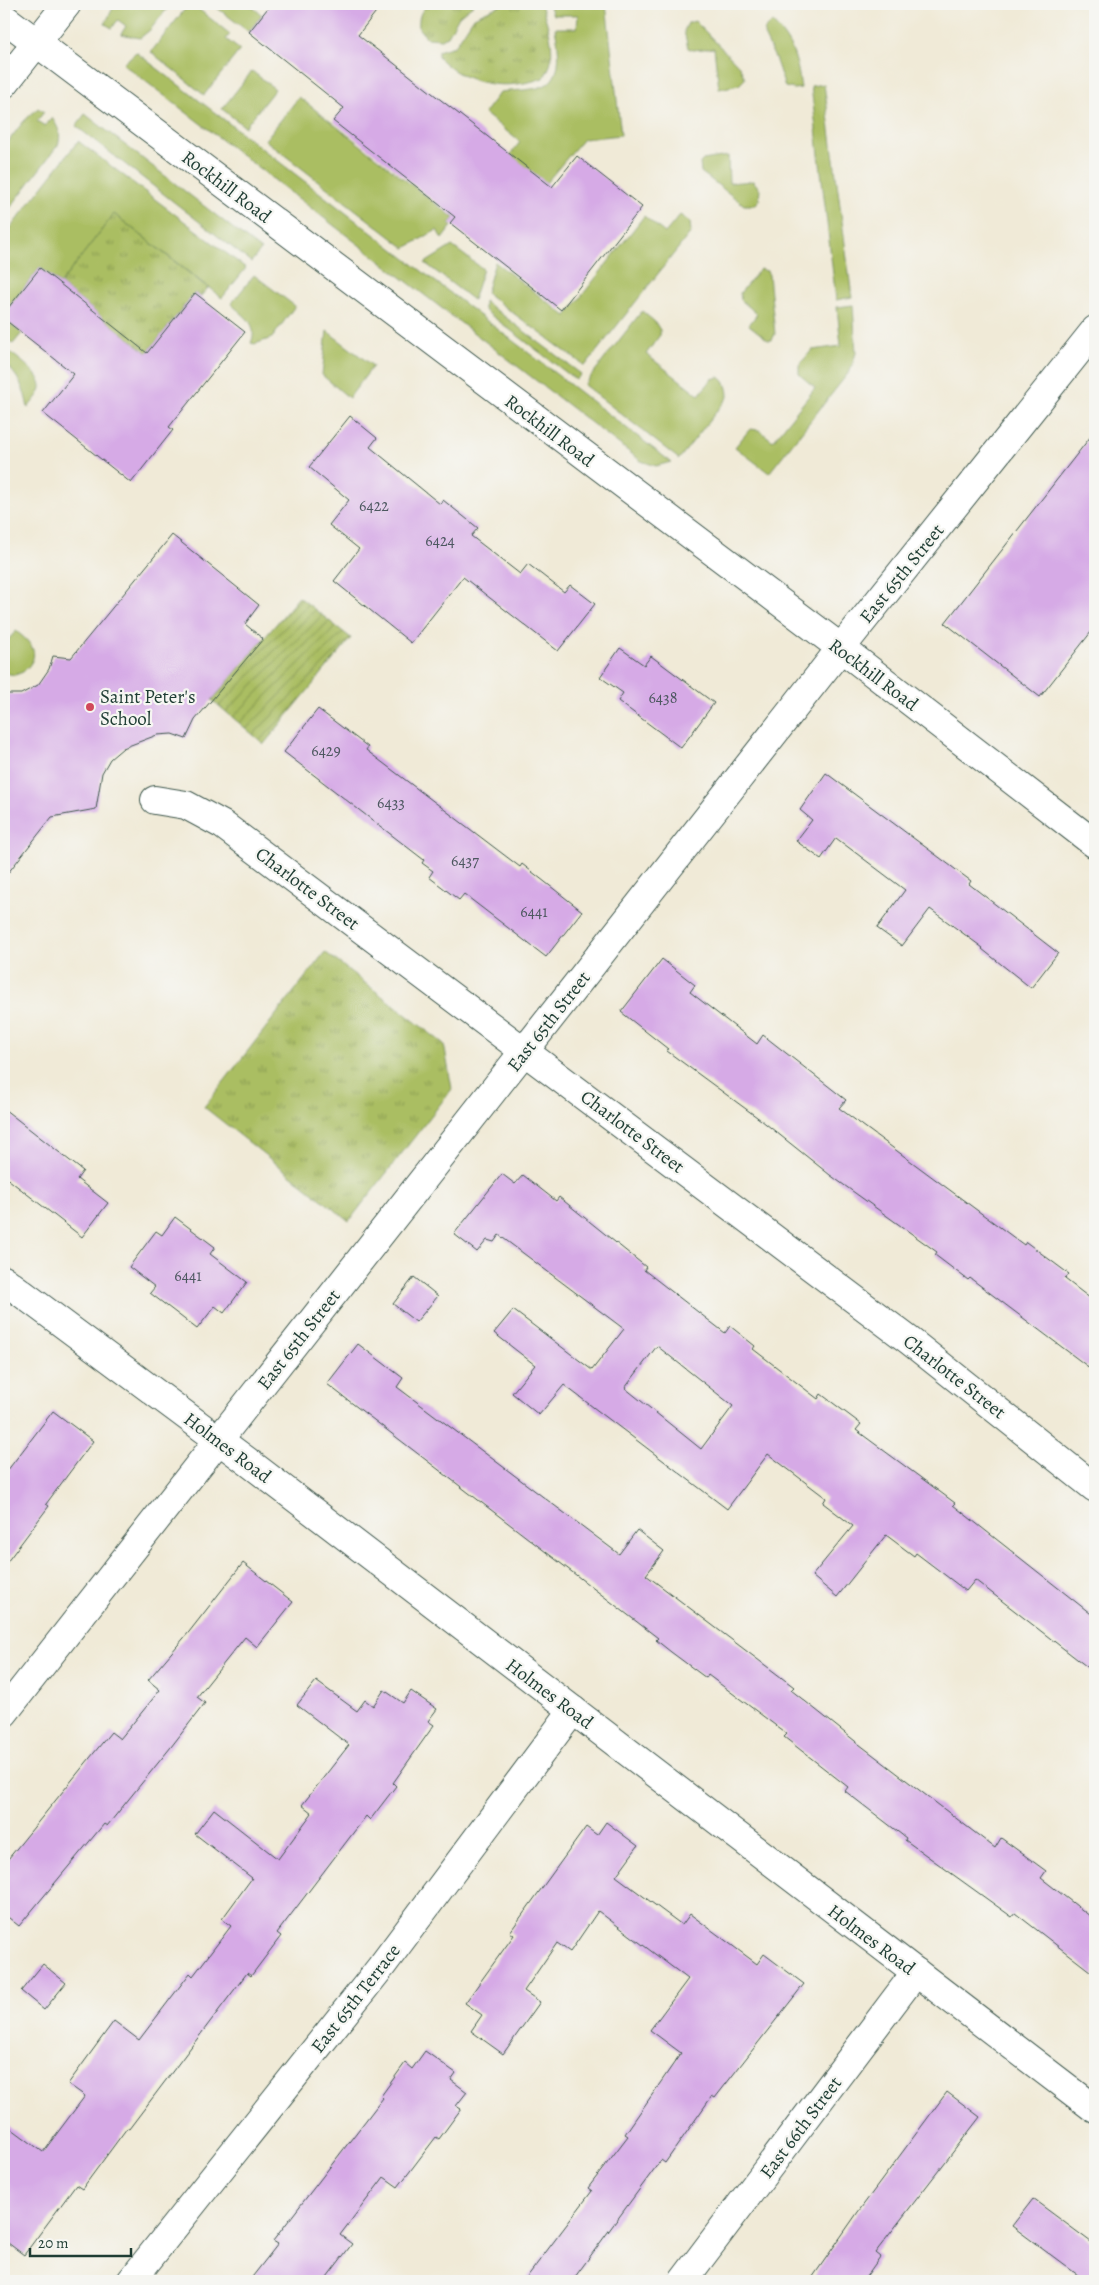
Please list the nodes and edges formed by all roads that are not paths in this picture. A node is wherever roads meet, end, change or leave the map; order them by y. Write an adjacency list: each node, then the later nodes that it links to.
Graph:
1 (67, 4): 3 (street)
2 (4, 18): 3 (street, Rockhill Road)
3 (36, 43): 4 (street); 6 (street, Rockhill Road)
4 (4, 84)
5 (1095, 330): 6 (street, East 65th Street)
6 (841, 648): 8 (street, Rockhill Road); 9 (street, East 65th Street)
7 (156, 800): 9 (street, Charlotte Street)
8 (1095, 844)
9 (525, 1050): 11 (street, East 65th Street); 12 (street, Charlotte Street)
10 (4, 1280): 11 (street, Holmes Road)
11 (219, 1440): 13 (street, Holmes Road); 14 (street, East 65th Street)
12 (1095, 1488)
13 (573, 1710): 15 (street, Holmes Road); 17 (street, East 65th Terrace)
14 (4, 1713)
15 (916, 1972): 16 (street, Holmes Road); 18 (street, East 66th Street)
16 (1095, 2109)
17 (131, 2281)
18 (683, 2281)

